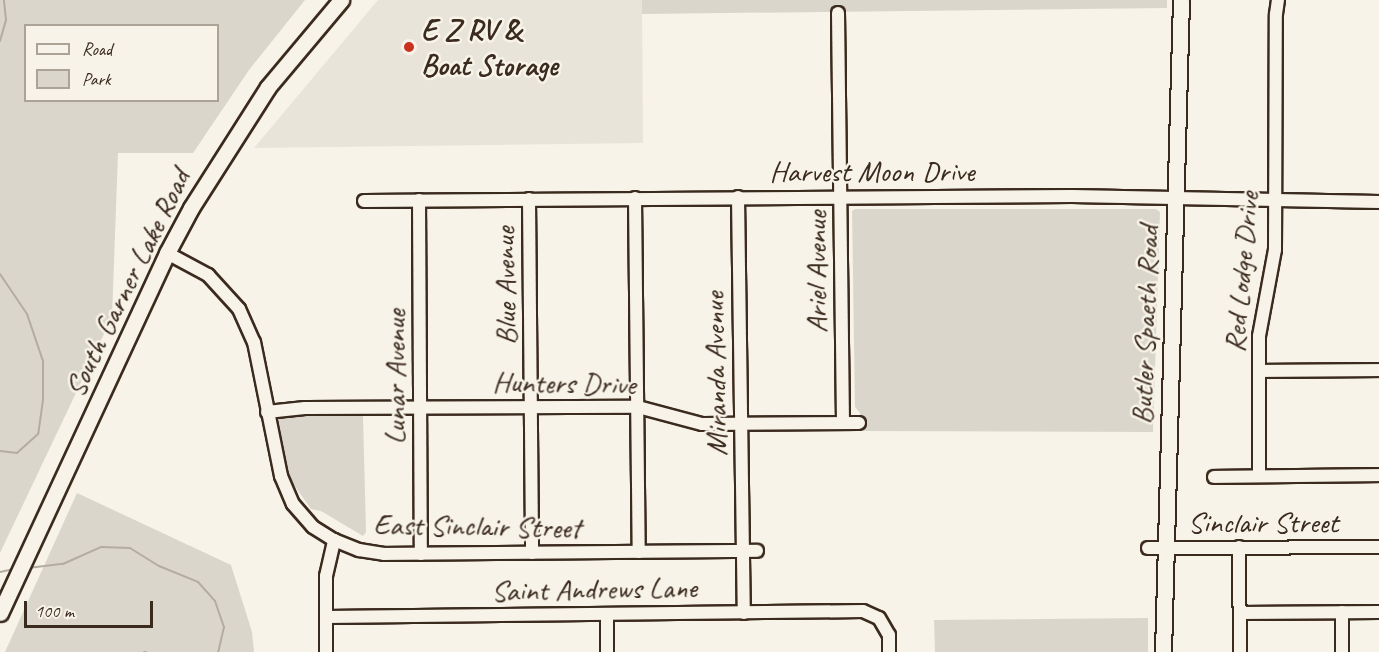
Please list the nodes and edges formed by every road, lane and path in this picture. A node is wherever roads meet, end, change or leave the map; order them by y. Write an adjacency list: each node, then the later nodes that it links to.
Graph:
1 (341, 0): 14 (main road, South Garner Lake Road)
2 (1181, 0): 8 (main road, Butler Spaeth Road)
3 (1278, 0): 12 (street, Red Lodge Drive)
4 (838, 13): 6 (street, Ariel Avenue)
5 (738, 197): 6 (street, Harvest Moon Drive); 7 (street, Harvest Moon Drive); 21 (street, Miranda Avenue)
6 (841, 197): 8 (street, Harvest Moon Drive); 22 (street, Ariel Avenue)
7 (635, 198): 9 (street, Harvest Moon Drive); 18 (street)
8 (1176, 198): 12 (street, Harvest Moon Drive); 31 (main road, Butler Spaeth Road)
9 (529, 199): 10 (street, Harvest Moon Drive); 17 (street, Blue Avenue)
10 (419, 200): 11 (street, Harvest Moon Drive); 19 (street, Lunar Avenue)
11 (364, 201)
12 (1275, 201): 13 (street, Harvest Moon Drive); 16 (street, Red Lodge Drive)
13 (1379, 202)
14 (167, 253): 20 (street, East Sinclair Street); 37 (main road, South Garner Lake Road)
15 (1379, 370): 16 (street)
16 (1258, 371): 25 (street, Red Lodge Drive)
17 (532, 407): 18 (street, Hunters Drive); 19 (street, Hunters Drive); 35 (street, Blue Avenue)
18 (638, 407): 21 (street, Hunters Drive); 34 (street)
19 (422, 408): 20 (street, Hunters Drive); 36 (street, Lunar Avenue)
20 (267, 412): 27 (street, East Sinclair Street)
21 (742, 423): 22 (street, Hunters Drive); 32 (street, Miranda Avenue)
22 (843, 423): 23 (street, Hunters Drive)
23 (859, 423)
24 (1379, 475): 25 (street)
25 (1259, 476): 26 (street)
26 (1214, 477)
27 (334, 540): 36 (street, East Sinclair Street); 43 (street)
28 (1239, 547): 29 (street, Sinclair Street); 31 (street, Sinclair Street); 41 (street)
29 (1379, 547)
30 (1148, 548): 31 (street, Sinclair Street)
31 (1166, 548): 47 (main road, Butler Spaeth Road)
32 (741, 551): 33 (street, East Sinclair Street); 34 (street, East Sinclair Street); 40 (street, Miranda Avenue)
33 (757, 551)
34 (639, 552): 35 (street, East Sinclair Street)
35 (532, 553): 36 (street, East Sinclair Street)
36 (421, 554)
37 (3, 607)
38 (1342, 612): 39 (street); 41 (street); 49 (street)
39 (1379, 612)
40 (744, 613): 42 (street, Saint Andrews Lane); 46 (street, Saint Andrews Lane)
41 (1240, 613): 48 (street)
42 (607, 614): 43 (street, Saint Andrews Lane); 45 (street)
43 (326, 617): 44 (street)
44 (326, 652)
45 (607, 652)
46 (889, 652)
47 (1163, 652)
48 (1240, 652)
49 (1342, 652)

